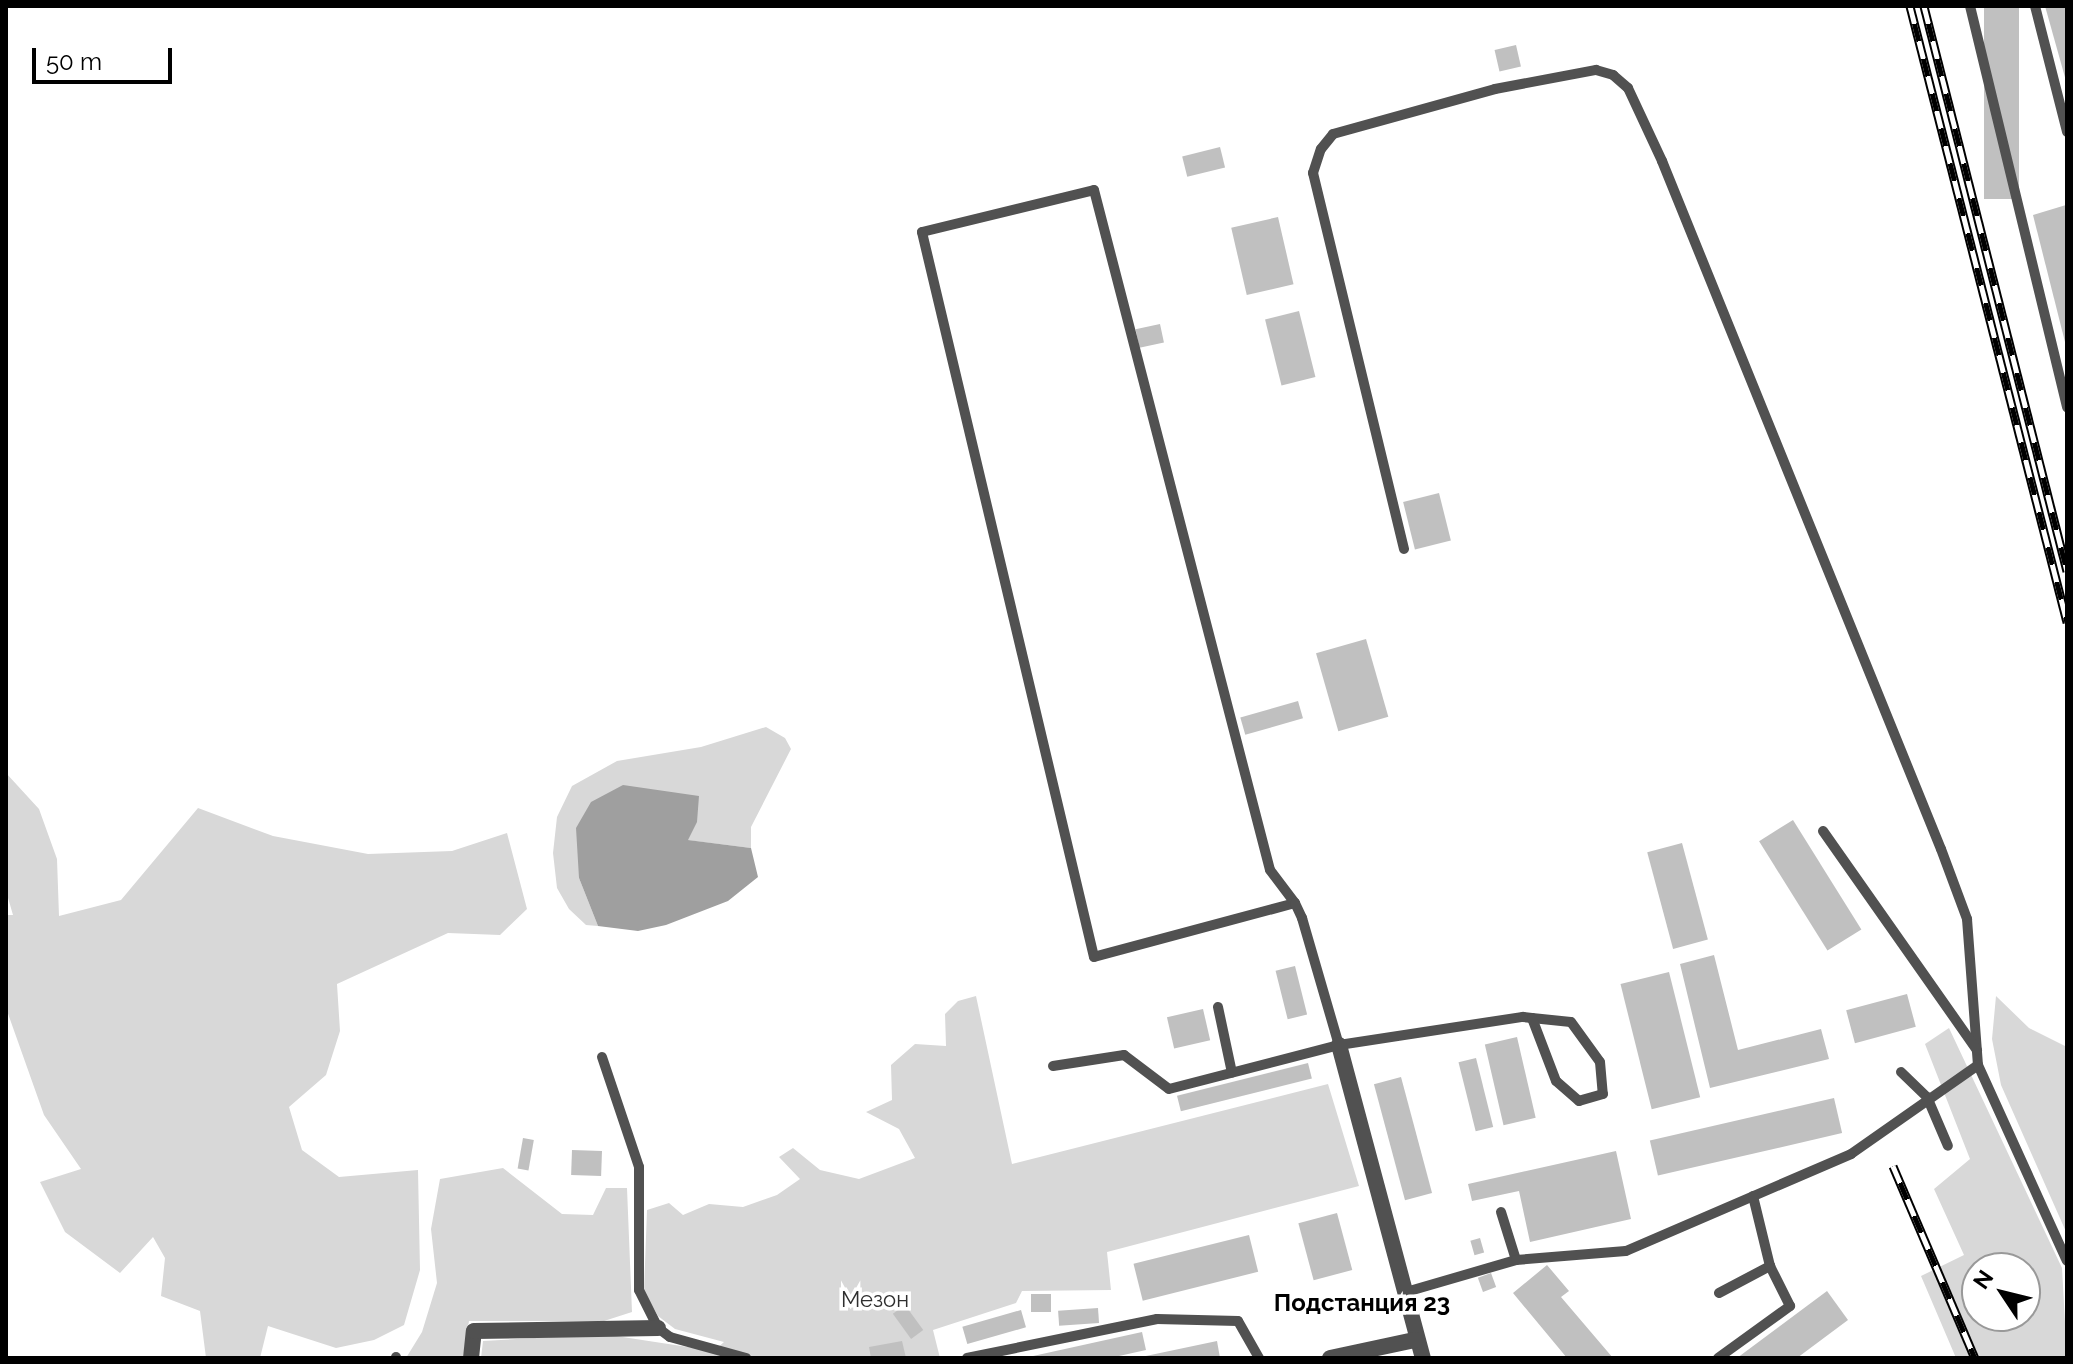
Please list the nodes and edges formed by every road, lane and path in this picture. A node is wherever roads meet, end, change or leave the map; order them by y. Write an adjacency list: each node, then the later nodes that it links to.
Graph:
1 (1970, 6): 4 (lane)
2 (2035, 6): 3 (lane)
3 (2067, 132)
4 (2067, 407)
5 (1404, 549): 11 (lane)
6 (1823, 831): 11 (lane)
7 (1295, 903): 7 (lane); 10 (lane)
8 (1218, 1007): 16 (lane)
9 (1532, 1018): 9 (lane); 10 (lane)
10 (1339, 1045): 16 (lane); 24 (street)
11 (1977, 1050): 13 (lane)
12 (602, 1057): 26 (lane)
13 (1978, 1065): 17 (lane); 22 (lane)
14 (1053, 1066): 16 (lane)
15 (1901, 1072): 17 (lane)
16 (1232, 1073)
17 (1927, 1097): 18 (lane); 19 (lane)
18 (1948, 1146)
19 (1753, 1196): 21 (lane); 23 (lane)
20 (1501, 1212): 21 (lane)
21 (1516, 1260): 24 (lane)
22 (2067, 1261)
23 (1770, 1266): 25 (lane); 35 (lane)
24 (1406, 1292): 27 (street)
25 (1719, 1293)
26 (658, 1328): 28 (lane); 29 (street)
27 (1415, 1340): 33 (street); 34 (street)
28 (725, 1355): 30 (lane)
29 (471, 1358)
30 (746, 1358)
31 (967, 1358): 32 (lane)
32 (1259, 1358)
33 (1330, 1358)
34 (1423, 1358)
35 (1718, 1358)

